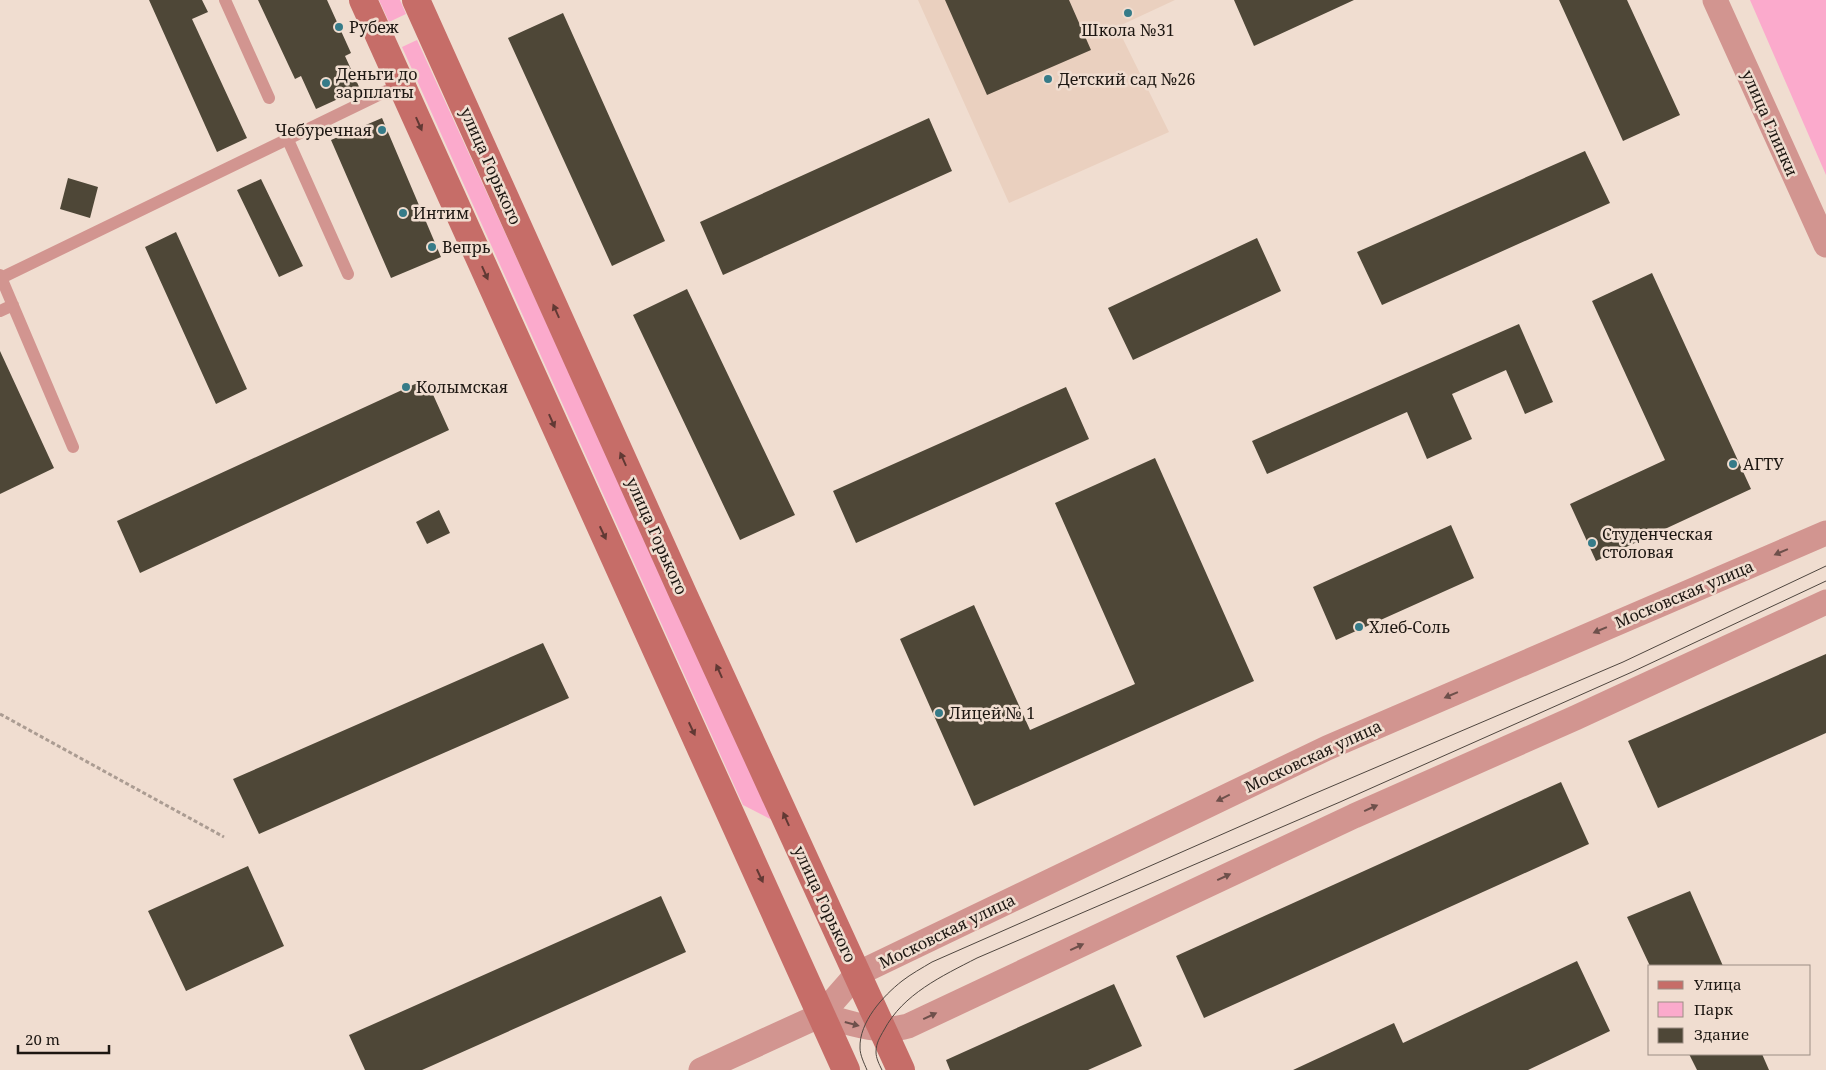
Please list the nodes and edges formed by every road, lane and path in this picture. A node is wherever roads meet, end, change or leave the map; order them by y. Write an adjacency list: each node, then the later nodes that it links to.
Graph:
1 (225, 0): 6 (lane)
2 (363, 0): 5 (main road)
3 (416, 0): 18 (main road, улица Горького, one-way to 3)
4 (1715, 0): 8 (street, улица Глинки)
5 (401, 84): 7 (lane); 19 (main road, one-way to 19)
6 (269, 98)
7 (288, 140): 9 (lane); 10 (lane)
8 (1826, 245)
9 (348, 274)
10 (1, 277): 11 (lane)
11 (13, 306): 12 (lane); 13 (lane)
12 (0, 311)
13 (73, 447)
14 (1826, 533): 18 (street, Московская улица, one-way to 18)
15 (1826, 602): 20 (street, one-way to 15)
16 (0, 714): 17 (path)
17 (224, 836)
18 (857, 974): 19 (street, Московская улица); 20 (main road, улица Горького)
19 (822, 1015): 20 (street, one-way to 20); 21 (street, Московская улица); 22 (main road)
20 (884, 1030): 23 (main road, улица Горького)
21 (701, 1070)
22 (846, 1070)
23 (901, 1070)

